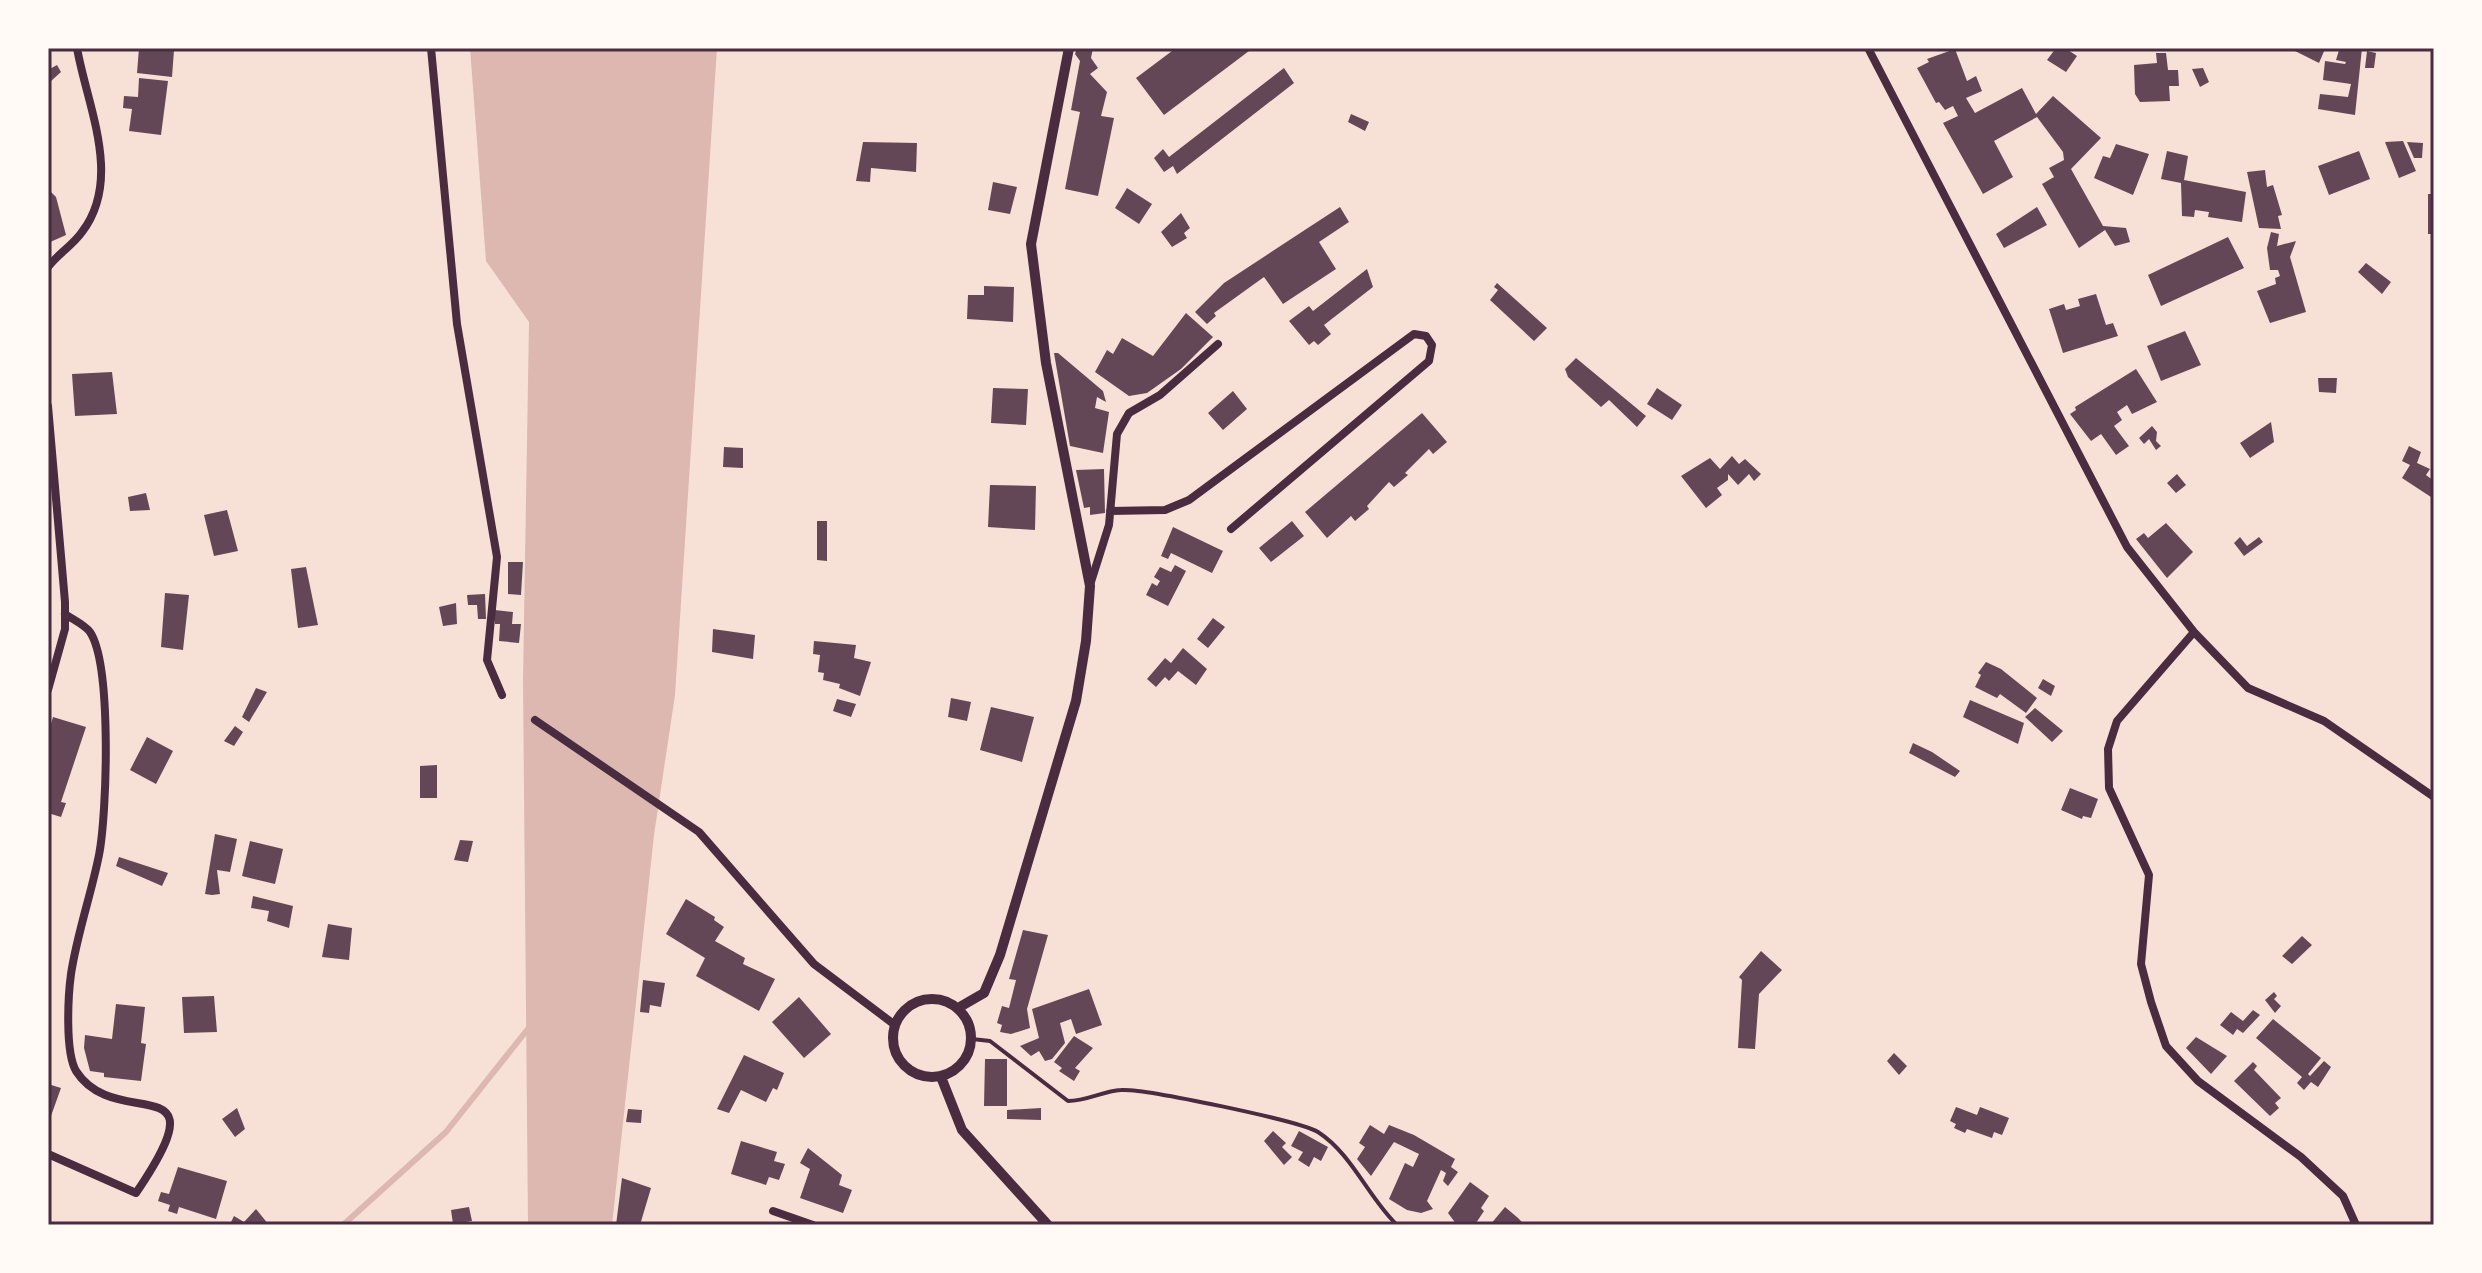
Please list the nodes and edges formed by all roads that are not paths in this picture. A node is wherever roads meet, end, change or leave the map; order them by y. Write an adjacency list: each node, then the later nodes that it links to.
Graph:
1 (77, 48): 5 (street)
2 (431, 48): 14 (street)
3 (1069, 48): 10 (street)
4 (1868, 48): 12 (street)
5 (48, 267)
6 (1218, 344): 8 (street)
7 (48, 406): 11 (street)
8 (1110, 511): 9 (street); 10 (street)
9 (1231, 529)
10 (1090, 586): 17 (street)
11 (65, 614): 13 (street); 21 (street)
12 (2194, 632): 16 (street); 26 (street)
13 (48, 690)
14 (502, 695)
15 (535, 720): 18 (street)
16 (2434, 797)
17 (958, 1008): 18 (street); 19 (street)
18 (895, 1025): 20 (street)
19 (972, 1039): 20 (street); 25 (lane)
20 (941, 1077): 24 (street)
21 (48, 1154)
22 (773, 1211): 23 (street)
23 (813, 1225)
24 (1048, 1225)
25 (1397, 1225)
26 (2356, 1225)

